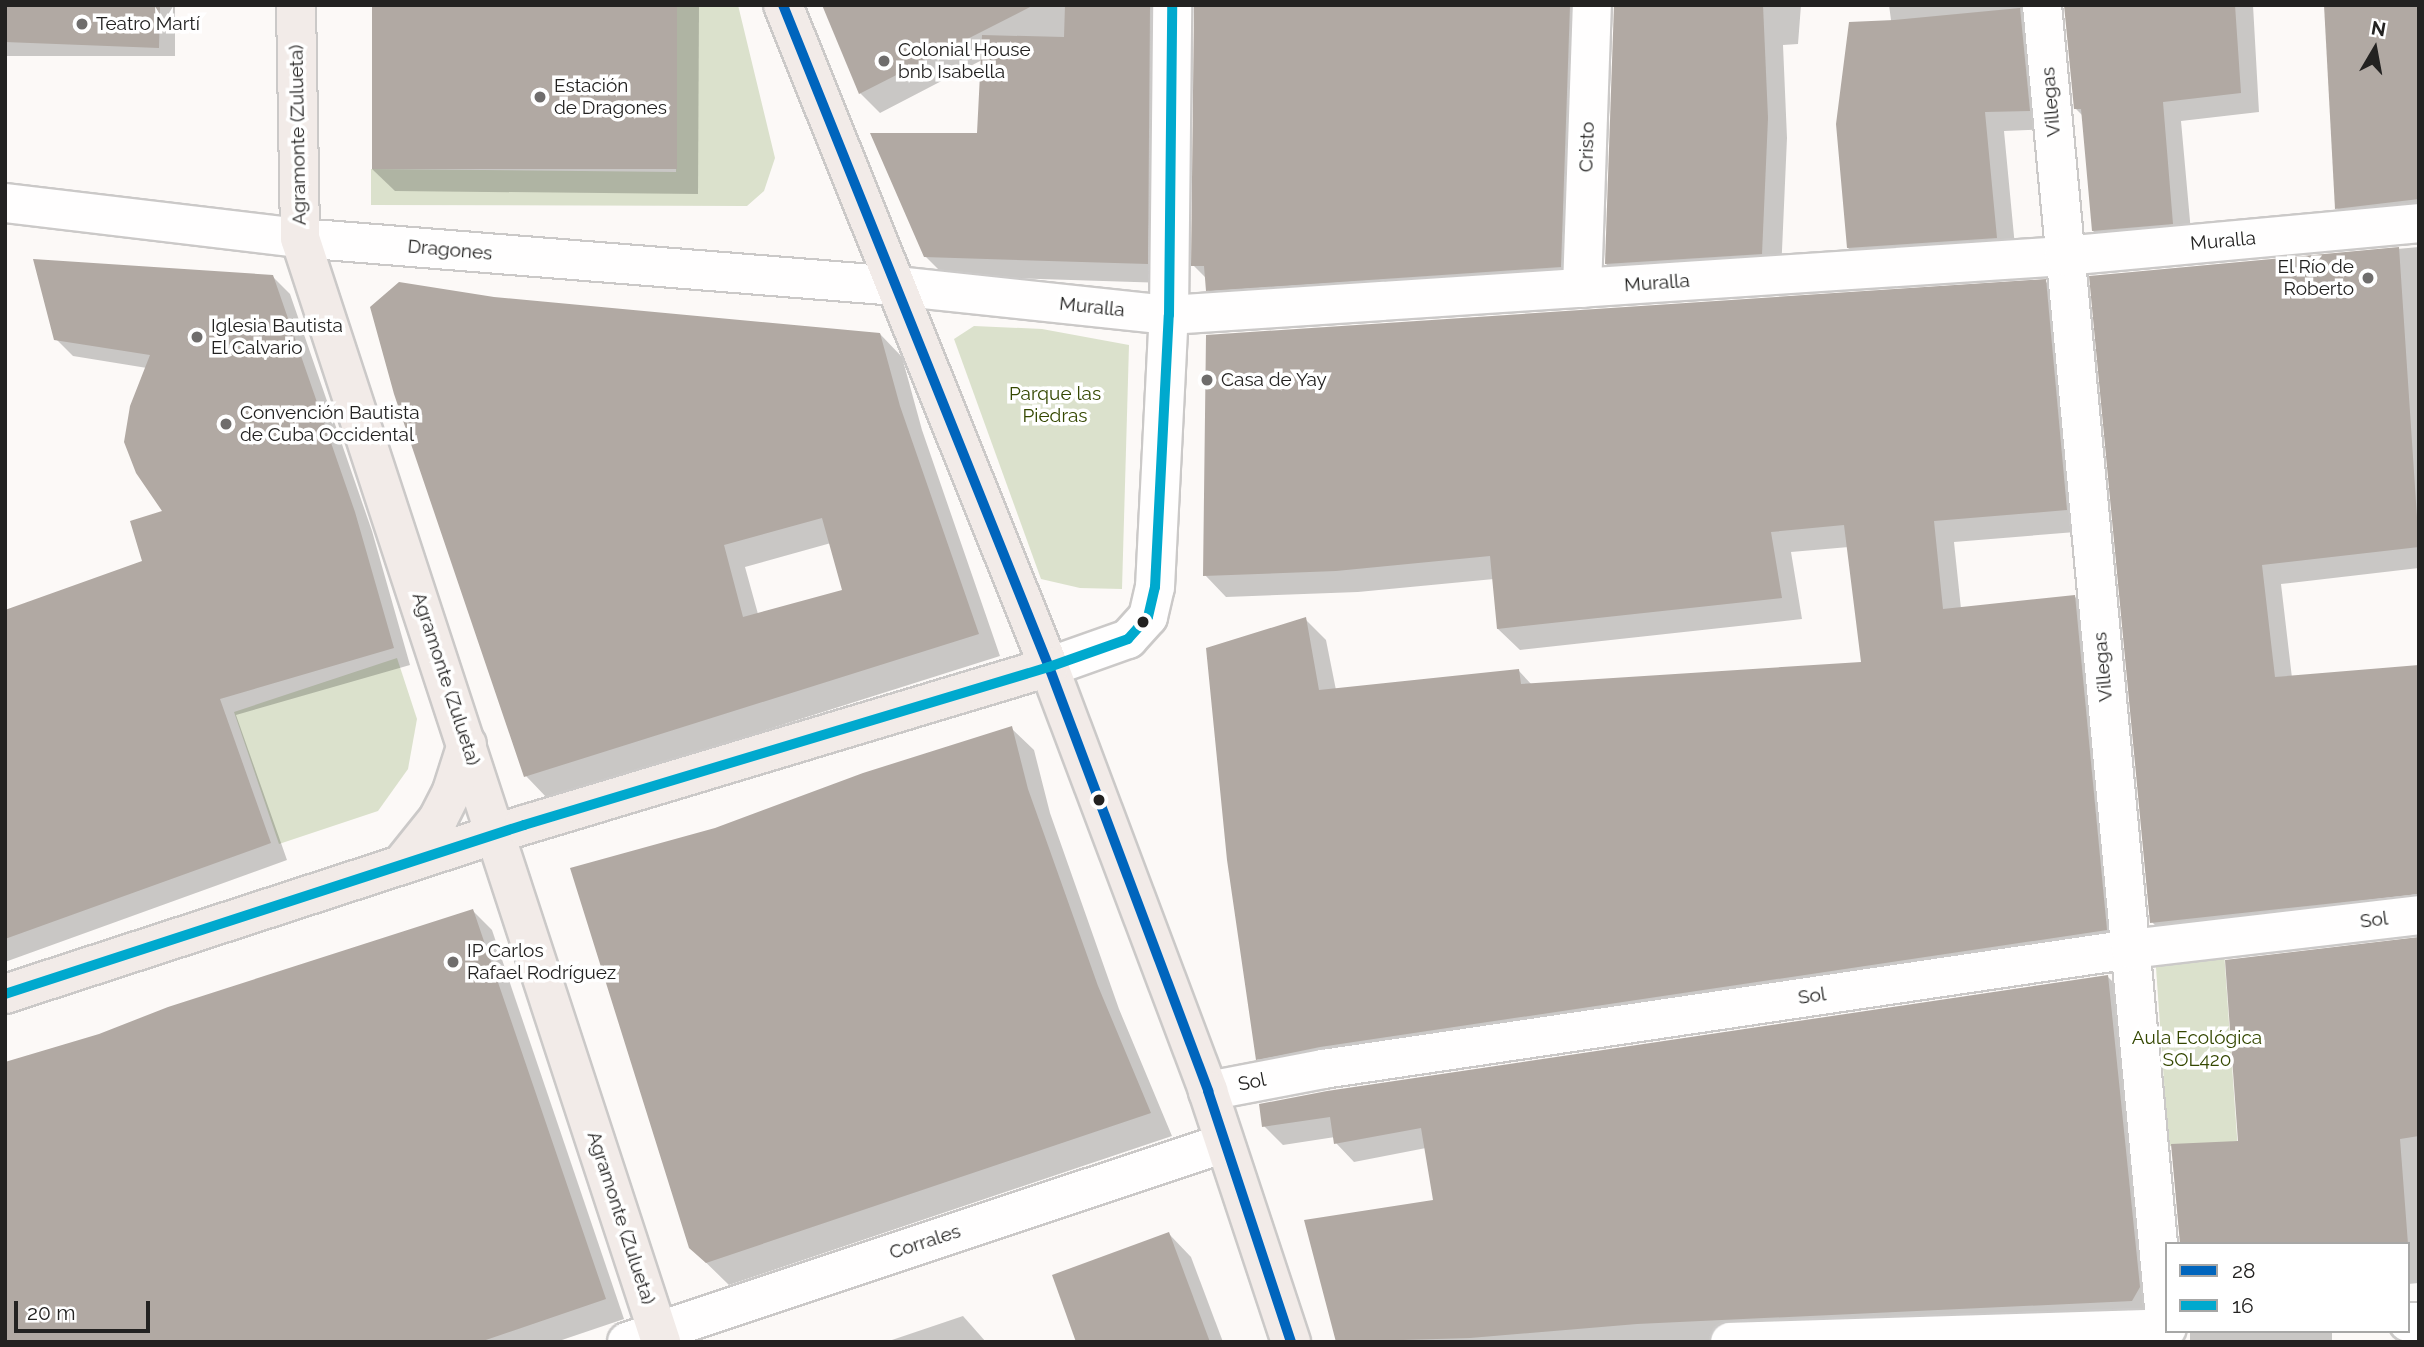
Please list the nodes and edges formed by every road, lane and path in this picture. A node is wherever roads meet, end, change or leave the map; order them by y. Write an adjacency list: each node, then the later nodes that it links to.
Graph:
1 (296, 5): 8 (main road, Agramonte (Zulueta))
2 (783, 5): 10 (main road)
3 (1172, 5): 12 (street)
4 (1592, 5): 11 (street, Cristo)
5 (2042, 5): 9 (street, Villegas)
6 (5, 203): 8 (street, Dragones)
7 (2419, 223): 9 (street, Muralla)
8 (300, 238): 10 (street, Dragones); 14 (main road, Agramonte (Zulueta))
9 (2064, 256): 11 (street, Muralla); 18 (street, Villegas)
10 (896, 286): 12 (street, Muralla); 13 (main road)
11 (1582, 288): 12 (street, Muralla)
12 (1169, 315): 13 (street)
13 (1049, 667): 15 (main road); 20 (main road)
14 (467, 744): 15 (main road, Agramonte (Zulueta)); 16 (main road)
15 (497, 834): 16 (main road); 24 (main road, Agramonte (Zulueta))
16 (402, 864): 19 (main road)
17 (2419, 915): 18 (street, Sol)
18 (2131, 949): 20 (street, Sol); 22 (street, Villegas)
19 (5, 993)
20 (1208, 1091): 21 (main road)
21 (1224, 1143): 24 (street, Corrales); 26 (main road)
22 (2165, 1317)
23 (2165, 1328): 25 (street)
24 (649, 1338)
25 (1935, 1338): 27 (street)
26 (1290, 1342)
27 (1730, 1342)

